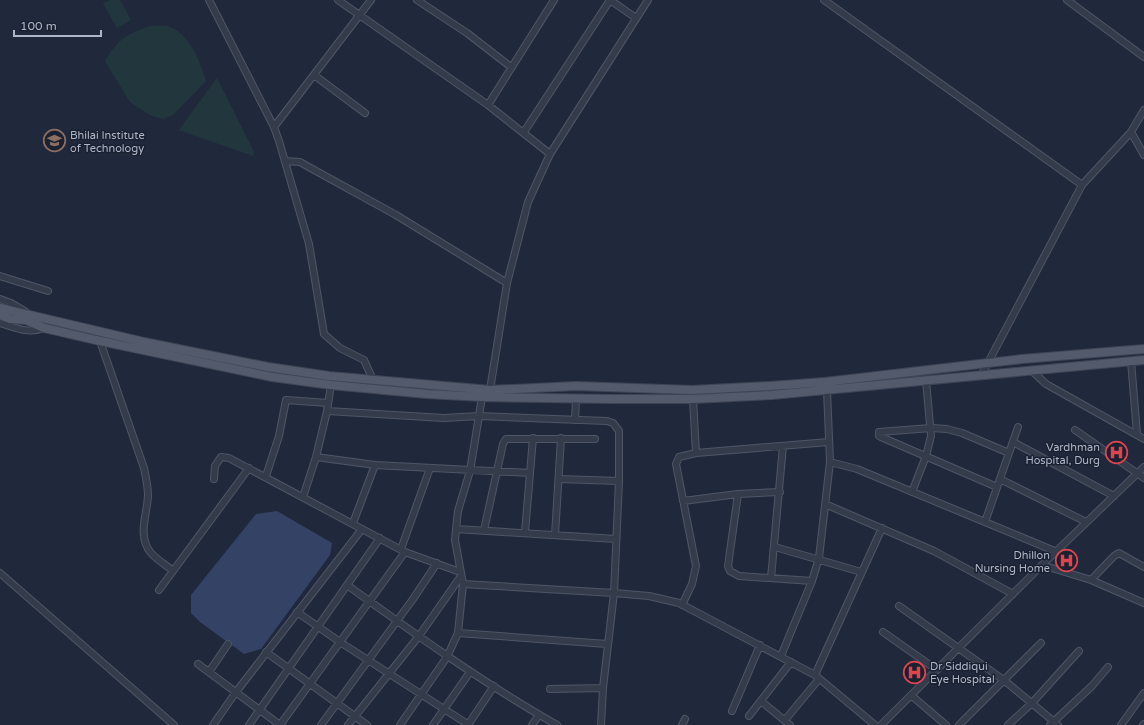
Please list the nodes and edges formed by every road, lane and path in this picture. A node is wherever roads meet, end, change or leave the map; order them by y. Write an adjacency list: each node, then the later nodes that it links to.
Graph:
1 (209, 0): 19 (street)
2 (338, 0): 11 (street)
3 (371, 0): 11 (street)
4 (416, 0): 10 (street)
5 (554, 0): 14 (street)
6 (610, 0): 12 (street); 20 (street)
7 (648, 0): 12 (street)
8 (824, 0): 25 (street)
9 (1067, 0): 13 (street)
10 (425, 2): 14 (street)
11 (361, 14): 15 (street); 16 (street)
12 (636, 18): 22 (street)
13 (1144, 57)
14 (511, 67): 16 (street)
15 (314, 75): 18 (street); 19 (street)
16 (488, 105): 20 (street)
17 (1144, 110): 21 (street)
18 (365, 113)
19 (274, 127): 24 (street)
20 (524, 132): 22 (street)
21 (1131, 132): 23 (street); 25 (street)
22 (550, 154): 27 (street)
23 (1144, 155)
24 (285, 161): 27 (street); 43 (street)
25 (1082, 185): 40 (street)
26 (0, 276): 28 (street)
27 (507, 283): 46 (street)
28 (48, 291)
29 (0, 299): 31 (street)
30 (0, 308): 33 (main road)
31 (27, 313): 33 (main road); 43 (main road)
32 (0, 315): 33 (main road)
33 (12, 315): 35 (main road)
34 (0, 323): 35 (street)
35 (44, 328): 36 (main road)
36 (100, 341): 45 (main road); 111 (street)
37 (1144, 349): 40 (main road)
38 (1144, 360): 39 (main road)
39 (1131, 361): 41 (main road); 58 (street)
40 (987, 363): 42 (street); 46 (main road)
41 (1031, 370): 42 (main road); 58 (street)
42 (981, 376): 44 (main road)
43 (373, 380): 46 (main road)
44 (926, 380): 47 (main road); 56 (street)
45 (332, 385): 48 (main road); 51 (street)
46 (490, 390): 48 (street)
47 (827, 390): 50 (main road); 63 (street)
48 (482, 397): 49 (main road); 53 (street)
49 (576, 399): 50 (main road); 54 (street)
50 (693, 399): 66 (street)
51 (328, 403): 52 (street); 79 (street)
52 (327, 411): 53 (street); 69 (street)
53 (479, 416): 54 (street); 75 (street)
54 (575, 418): 84 (street)
55 (1018, 427): 64 (street)
56 (931, 428): 67 (street); 68 (street); 68 (street)
57 (1075, 430): 78 (street)
58 (1137, 434): 62 (street)
59 (533, 438): 60 (street); 76 (street); 77 (street)
60 (561, 438): 61 (street); 82 (street)
61 (595, 438)
62 (1144, 439)
63 (829, 442): 65 (street); 70 (street)
64 (1012, 442): 67 (street); 89 (street)
65 (783, 446): 66 (street); 86 (street)
66 (696, 453): 91 (street)
67 (1009, 453): 83 (street)
68 (926, 456): 85 (street); 87 (street)
69 (316, 458): 71 (street); 90 (street)
70 (830, 462): 87 (street); 92 (street)
71 (375, 465): 74 (street); 95 (street)
72 (1144, 467): 78 (street)
73 (249, 468): 79 (street); 81 (street); 111 (street)
74 (430, 468): 75 (street); 105 (street)
75 (470, 471): 76 (street); 98 (street)
76 (497, 472): 77 (street); 99 (street)
77 (530, 473): 100 (street)
78 (1138, 473): 80 (street); 89 (street)
79 (266, 476): 90 (street)
80 (1144, 478)
81 (214, 479)
82 (559, 479): 84 (street); 101 (street)
83 (1000, 479): 85 (street); 94 (street)
84 (619, 481): 103 (street)
85 (997, 487): 93 (street)
86 (780, 492): 88 (street); 104 (street)
87 (912, 492): 93 (street)
88 (738, 494): 91 (street); 115 (street)
89 (1114, 496): 94 (street)
90 (303, 497): 95 (street)
91 (683, 501): 125 (street)
92 (826, 504): 96 (street); 107 (street)
93 (985, 522): 106 (street)
94 (1086, 522): 106 (street)
95 (353, 523): 97 (street)
96 (882, 528): 112 (street); 122 (street)
97 (362, 529): 102 (street); 127 (street)
98 (456, 529): 99 (street); 114 (street)
99 (484, 530): 100 (street)
100 (525, 532): 101 (street)
101 (555, 535): 103 (street)
102 (380, 538): 105 (street); 118 (street)
103 (616, 539): 121 (street)
104 (775, 547): 107 (street); 115 (street)
105 (403, 550): 108 (street); 123 (street)
106 (1057, 552): 109 (street)
107 (819, 558): 112 (street); 117 (street)
108 (437, 563): 114 (street); 128 (street)
109 (1042, 564): 116 (street); 122 (street)
110 (1144, 567): 116 (street)
111 (173, 571): 120 (street)
112 (861, 572): 152 (street)
113 (0, 573): 174 (street)
114 (460, 574): 119 (street); 132 (street)
115 (771, 578): 117 (street)
116 (1091, 580): 124 (street)
117 (812, 581): 141 (street)
118 (347, 584): 123 (street); 129 (street)
119 (462, 584): 121 (street); 131 (street)
120 (159, 590)
121 (614, 592): 125 (street); 136 (street)
122 (1013, 594): 138 (street)
123 (370, 601): 128 (street); 133 (street)
124 (1144, 603)
125 (680, 604): 137 (street)
126 (899, 606): 138 (street)
127 (297, 612): 129 (street); 140 (street)
128 (397, 621): 132 (street); 143 (street)
129 (318, 627): 133 (street); 147 (street)
130 (883, 632): 148 (street)
131 (458, 633): 136 (street); 142 (street)
132 (419, 636): 142 (street); 151 (street)
133 (340, 642): 143 (street); 154 (street)
134 (1041, 643): 153 (street)
135 (228, 644): 149 (street)
136 (607, 644): 156 (street)
137 (760, 645): 141 (street); 167 (street)
138 (959, 648): 148 (street); 153 (street)
139 (1079, 651): 164 (street)
140 (266, 652): 147 (street); 158 (street)
141 (781, 656): 144 (street)
142 (447, 657): 150 (street); 159 (street)
143 (367, 660): 151 (street); 163 (street)
144 (791, 662): 152 (street); 162 (street)
145 (198, 664): 149 (street)
146 (1108, 667): 173 (street)
147 (289, 668): 154 (street); 166 (street)
148 (938, 670): 160 (street)
149 (209, 672): 158 (street)
150 (470, 672): 155 (street); 165 (street)
151 (390, 673): 159 (street); 169 (street)
152 (817, 677): 171 (street); 188 (street)
153 (1004, 681): 164 (street); 191 (street)
154 (310, 684): 163 (street); 177 (street)
155 (494, 686): 168 (street); 183 (street)
156 (603, 688): 157 (street); 186 (street)
157 (550, 689)
158 (236, 692): 166 (street); 172 (street)
159 (421, 694): 165 (street); 181 (street)
160 (912, 696): 189 (street); 190 (street)
161 (1142, 696): 193 (street)
162 (761, 701): 170 (street); 171 (street)
163 (336, 703): 169 (street); 178 (street)
164 (1032, 703): 173 (street); 192 (street)
165 (444, 709): 182 (street); 183 (street)
166 (260, 710): 176 (street); 177 (street)
167 (732, 711)
168 (539, 715): 184 (street); 185 (street)
169 (355, 716): 179 (street); 180 (street)
170 (749, 716)
171 (785, 720): 187 (street)
172 (214, 723): 175 (street)
173 (1054, 724)
174 (174, 725)
175 (222, 725)
176 (249, 725)
177 (280, 725)
178 (321, 725)
179 (348, 725)
180 (368, 725)
181 (400, 725)
182 (433, 725)
183 (468, 725)
184 (532, 725)
185 (557, 725)
186 (601, 725)
187 (790, 725)
188 (875, 725)
189 (882, 725)
190 (946, 725)
191 (959, 725)
192 (1008, 725)
193 (1121, 725)

